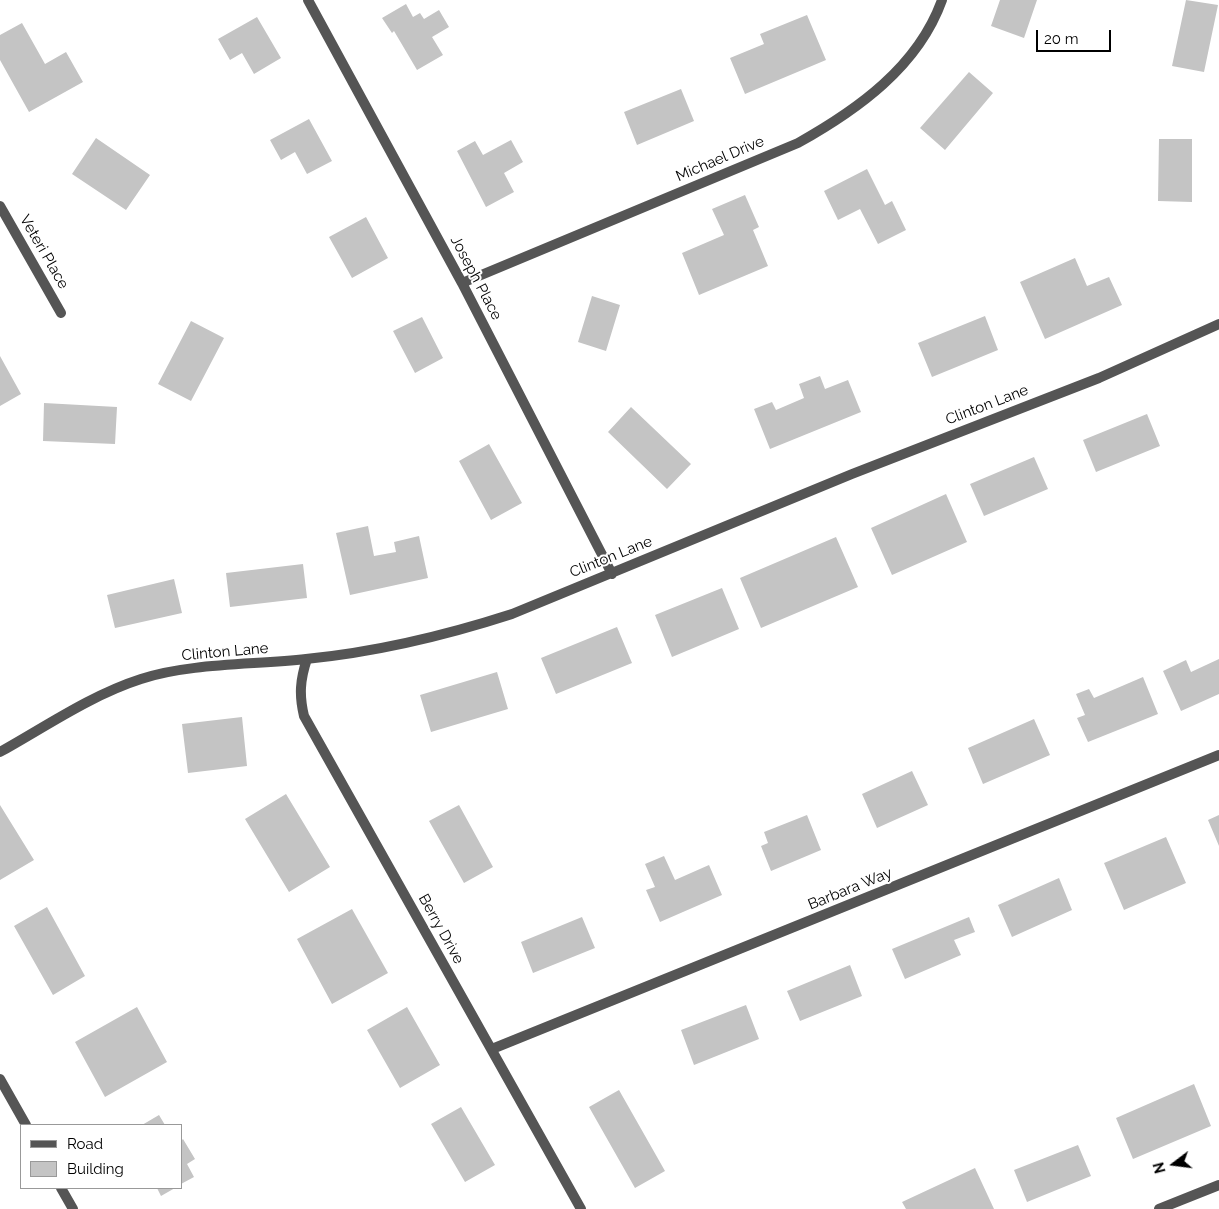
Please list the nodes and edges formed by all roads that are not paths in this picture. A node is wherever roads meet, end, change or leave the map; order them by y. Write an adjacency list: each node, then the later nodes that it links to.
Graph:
1 (308, 0): 4 (street, Joseph Place)
2 (942, 0): 4 (street, Michael Drive)
3 (0, 206): 5 (street, Veteri Place)
4 (462, 283): 7 (street, Joseph Place)
5 (61, 313)
6 (1219, 324): 7 (street, Clinton Lane)
7 (612, 574): 8 (street, Clinton Lane)
8 (307, 659): 9 (street, Clinton Lane); 11 (street, Berry Drive)
9 (0, 752)
10 (1219, 755): 11 (street, Barbara Way)
11 (492, 1049): 17 (street, Berry Drive)
12 (0, 1079): 13 (street)
13 (25, 1124)
14 (1219, 1185): 18 (street)
15 (62, 1189): 16 (street)
16 (73, 1209)
17 (581, 1209)
18 (1159, 1209)

